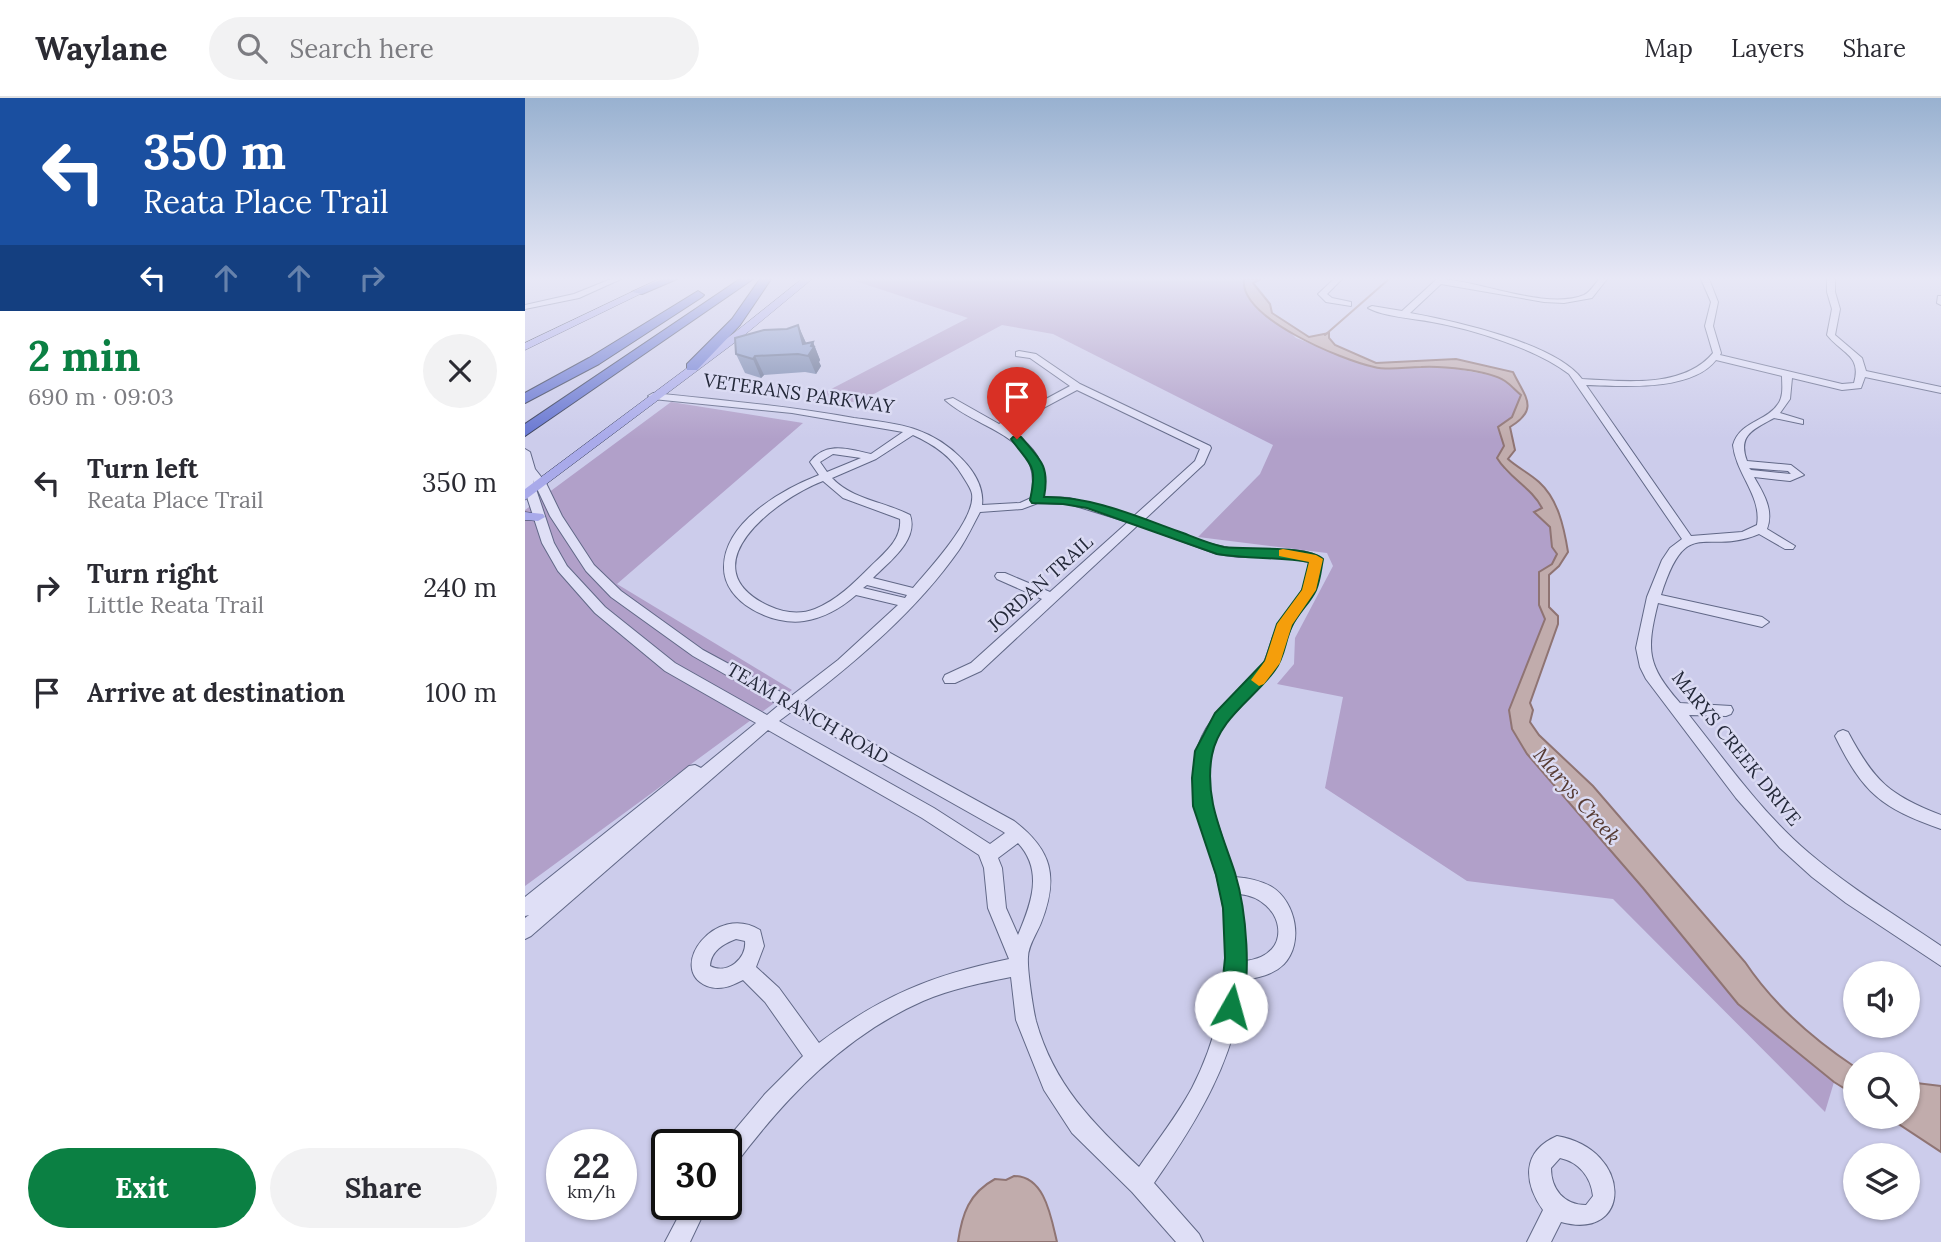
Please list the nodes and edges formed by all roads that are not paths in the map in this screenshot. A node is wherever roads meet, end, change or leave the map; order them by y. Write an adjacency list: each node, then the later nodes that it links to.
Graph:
1 (553, 332): 9 (main road)
2 (639, 332): 19 (highway)
3 (669, 332): 24 (highway)
4 (726, 332): 12 (highway)
5 (740, 332): 12 (main road)
6 (1482, 332): 15 (street)
7 (1712, 332): 11 (street)
8 (1832, 332): 13 (street)
9 (527, 345)
10 (1019, 354): 16 (street)
11 (1715, 357): 14 (street); 15 (street)
12 (692, 367): 18 (main road)
13 (1860, 373): 14 (street); 17 (street)
14 (1787, 374): 21 (street)
15 (1580, 382): 35 (street)
16 (1077, 386): 23 (street); 33 (street, JORDAN TRAIL)
17 (1941, 390)
18 (653, 396): 25 (street, VETERANS PARKWAY); 29 (main road)
19 (525, 399)
20 (950, 400): 23 (street)
21 (1772, 414): 22 (street); 34 (street)
22 (1800, 422)
23 (999, 428): 30 (street)
24 (525, 431)
25 (912, 431): 26 (street); 31 (street, VETERANS PARKWAY)
26 (872, 457): 28 (street); 28 (street)
27 (527, 459): 29 (street, TEAM RANCH ROAD)
28 (824, 475): 40 (street); 41 (street)
29 (532, 490): 32 (street, TEAM RANCH ROAD); 37 (street, TEAM RANCH ROAD)
30 (1036, 500): 31 (street); 33 (street)
31 (977, 504): 43 (street)
32 (531, 516): 38 (street, TEAM RANCH ROAD)
33 (1137, 521): 44 (street, JORDAN TRAIL); 58 (street)
34 (1760, 530): 35 (street); 36 (street)
35 (1688, 540): 42 (street, MARYS CREEK DRIVE)
36 (1789, 546)
37 (584, 559): 38 (street); 46 (street, TEAM RANCH ROAD)
38 (562, 568): 47 (street, TEAM RANCH ROAD)
39 (1001, 576): 44 (street)
40 (864, 580): 41 (street); 43 (street)
41 (853, 590): 43 (street)
42 (1653, 597): 45 (street); 50 (street, MARYS CREEK DRIVE)
43 (911, 598): 49 (street)
44 (1051, 598): 48 (street, JORDAN TRAIL)
45 (1762, 622)
46 (671, 634): 47 (street); 49 (street, TEAM RANCH ROAD)
47 (647, 648): 52 (street, TEAM RANCH ROAD)
48 (950, 679)
49 (792, 704): 52 (street); 56 (street, TEAM RANCH ROAD)
50 (1677, 709): 51 (street); 61 (street, MARYS CREEK DRIVE)
51 (1726, 710)
52 (769, 721): 54 (street); 57 (street, TEAM RANCH ROAD)
53 (1843, 736): 55 (street)
54 (739, 744): 59 (street); 60 (street)
55 (1941, 822)
56 (1020, 834): 57 (street); 63 (street, TEAM RANCH ROAD)
57 (989, 854): 63 (street, TEAM RANCH ROAD)
58 (1229, 885): 65 (street); 65 (street)
59 (525, 908)
60 (525, 930)
61 (1933, 946): 62 (street, MARYS CREEK DRIVE)
62 (1941, 957)
63 (1018, 961): 66 (street); 68 (street, TEAM RANCH ROAD)
64 (744, 968): 66 (street)
65 (1235, 971): 68 (street)
66 (817, 1058): 67 (street)
67 (742, 1138)
68 (1140, 1184): 72 (street, TEAM RANCH ROAD)
69 (1556, 1208): 73 (street)
70 (689, 1220): 71 (street)
71 (677, 1242)
72 (1191, 1242)
73 (1539, 1242)

